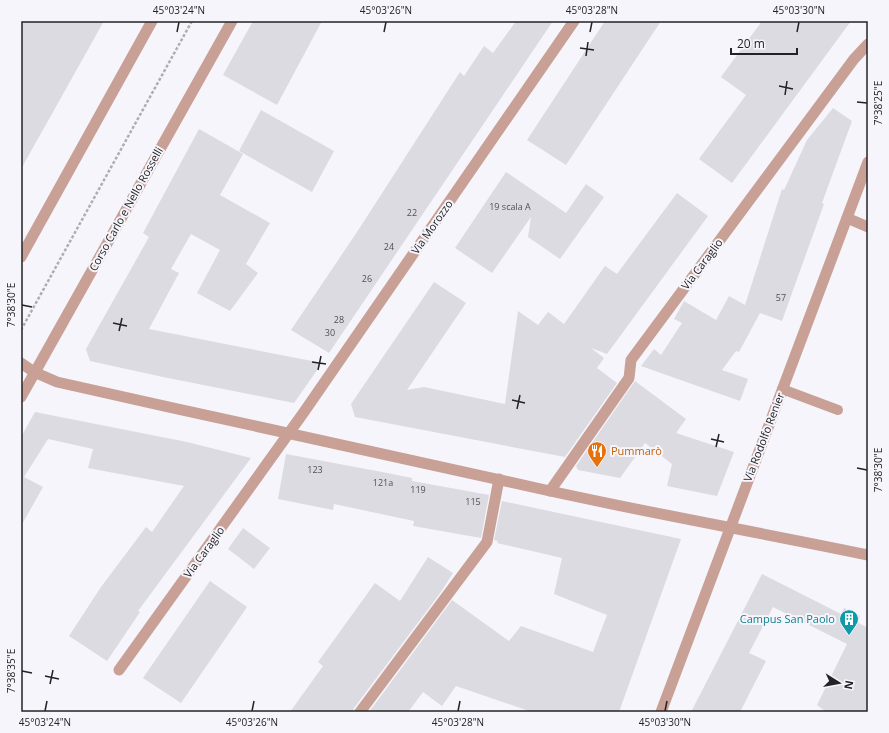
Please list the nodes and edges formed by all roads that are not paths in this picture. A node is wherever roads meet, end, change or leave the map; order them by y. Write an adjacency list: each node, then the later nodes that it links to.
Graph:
1 (152, 21): 8 (street)
2 (232, 21): 10 (street, Corso Carlo e Nello Rosselli)
3 (574, 21): 14 (street, Via Morozzo)
4 (868, 44): 16 (street, Via Caraglio)
5 (868, 162): 6 (street, Via Rodolfo Renier)
6 (847, 218): 7 (street); 11 (street, Via Rodolfo Renier)
7 (868, 227)
8 (21, 257)
9 (21, 363): 10 (street)
10 (34, 372): 12 (street, Corso Carlo e Nello Rosselli); 14 (street)
11 (782, 389): 13 (lane); 17 (street, Via Rodolfo Renier)
12 (21, 397)
13 (838, 410)
14 (289, 434): 15 (street); 19 (street, Via Caraglio)
15 (499, 479): 16 (street); 20 (street)
16 (550, 491): 17 (street)
17 (731, 527): 18 (street); 21 (street, Via Rodolfo Renier)
18 (868, 556)
19 (119, 670)
20 (360, 712)
21 (661, 712)

